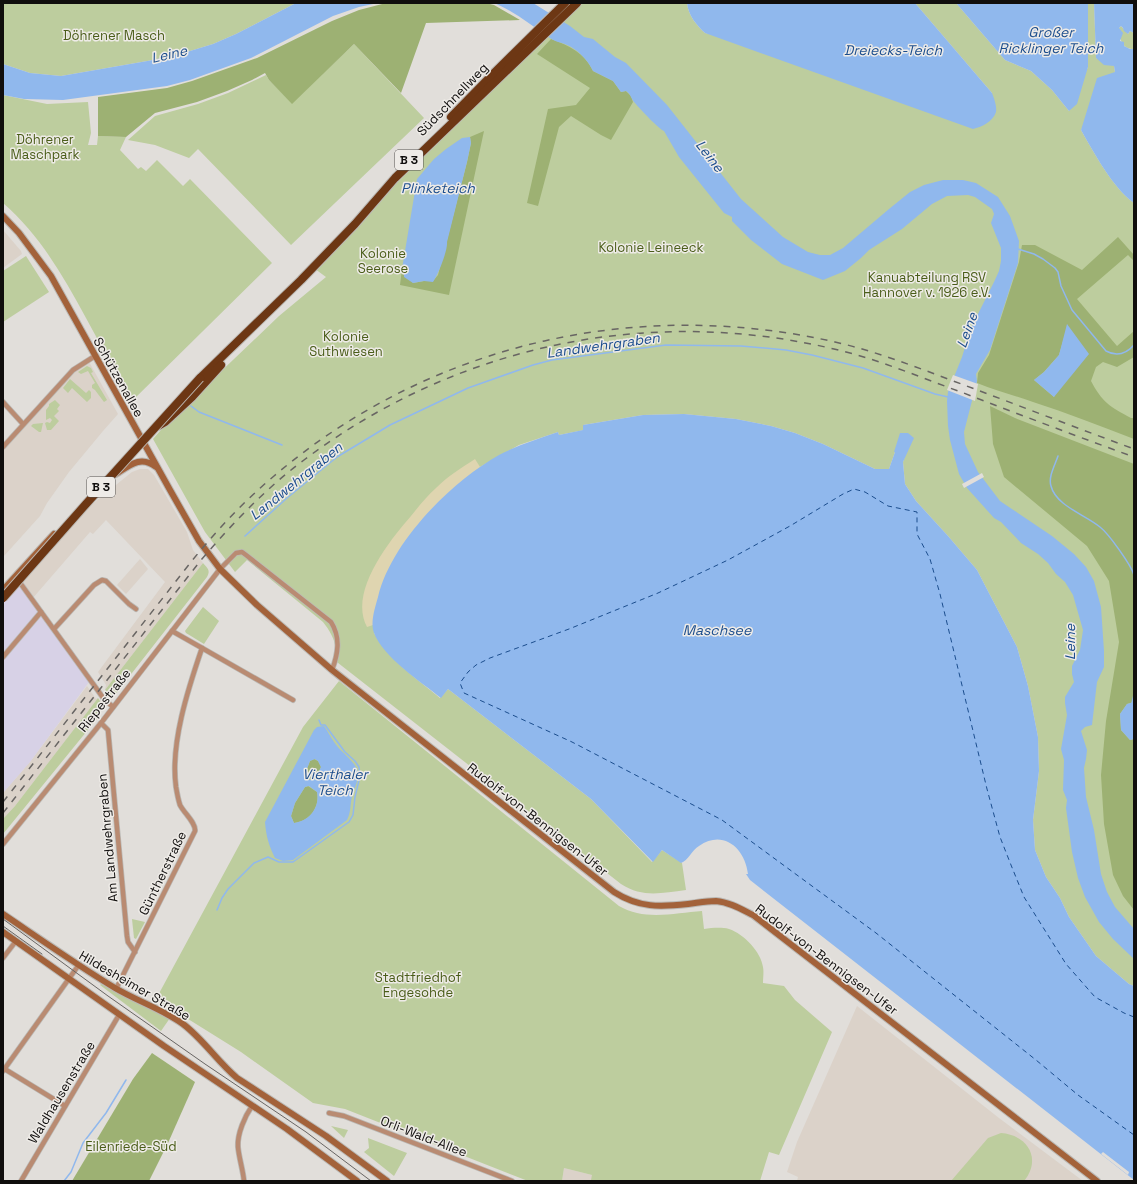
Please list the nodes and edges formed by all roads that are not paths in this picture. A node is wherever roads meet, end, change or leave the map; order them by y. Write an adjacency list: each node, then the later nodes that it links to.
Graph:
1 (566, 3): 3 (highway, Südschnellweg / B 3)
2 (577, 3): 3 (highway, Südschnellweg / B 3)
3 (515, 57): 5 (highway, Südschnellweg / B 3); 7 (highway, Südschnellweg / B 3)
4 (3, 216): 6 (street, Schützenallee)
5 (266, 314): 7 (highway, B 3); 10 (highway)
6 (95, 356): 9 (street); 10 (street, Schützenallee)
7 (199, 377): 18 (highway, B 3, bridge); 19 (highway, B 3, bridge)
8 (3, 402): 9 (street)
9 (23, 424): 11 (street)
10 (142, 441): 12 (street, Schützenallee); 13 (street)
11 (3, 446)
12 (158, 468): 13 (street); 14 (street, Schützenallee)
13 (103, 482): 16 (street)
14 (208, 554): 15 (street, Rudolf-von-Bennigsen-Ufer)
15 (220, 569): 23 (street, Riepestraße); 26 (street, Rudolf-von-Bennigsen-Ufer); 26 (street)
16 (15, 576): 17 (street); 21 (street)
17 (3, 590)
18 (3, 593)
19 (3, 598)
20 (136, 609): 22 (street)
21 (41, 612): 22 (street); 25 (street)
22 (54, 629): 28 (street)
23 (172, 631): 24 (street); 28 (street, Riepestraße)
24 (202, 648): 27 (street); 34 (street, Güntherstraße)
25 (3, 657)
26 (332, 670): 49 (street, Rudolf-von-Bennigsen-Ufer)
27 (293, 700)
28 (113, 707): 29 (street, Riepestraße)
29 (100, 723): 30 (street, Riepestraße); 34 (street, Am Landwehrgraben)
30 (3, 844)
31 (3, 914): 36 (street, Hildesheimer Straße)
32 (3, 932): 33 (street, Hildesheimer Straße)
33 (16, 941): 35 (street); 37 (street, Hildesheimer Straße)
34 (135, 952): 38 (street, Güntherstraße)
35 (3, 958)
36 (78, 966): 37 (street); 38 (street, Hildesheimer Straße)
37 (69, 978): 39 (street, Hildesheimer Straße); 40 (street)
38 (116, 989): 47 (street, Hildesheimer Straße)
39 (119, 1015): 41 (street, Waldhausenstraße); 42 (street, Hildesheimer Straße)
40 (3, 1069): 41 (street)
41 (65, 1106): 44 (street, Waldhausenstraße)
42 (252, 1106): 45 (street); 46 (street, Hildesheimer Straße)
43 (329, 1113): 48 (street, Orli-Wald-Allee)
44 (21, 1181)
45 (244, 1181)
46 (357, 1181)
47 (387, 1181)
48 (512, 1181)
49 (1097, 1181)

